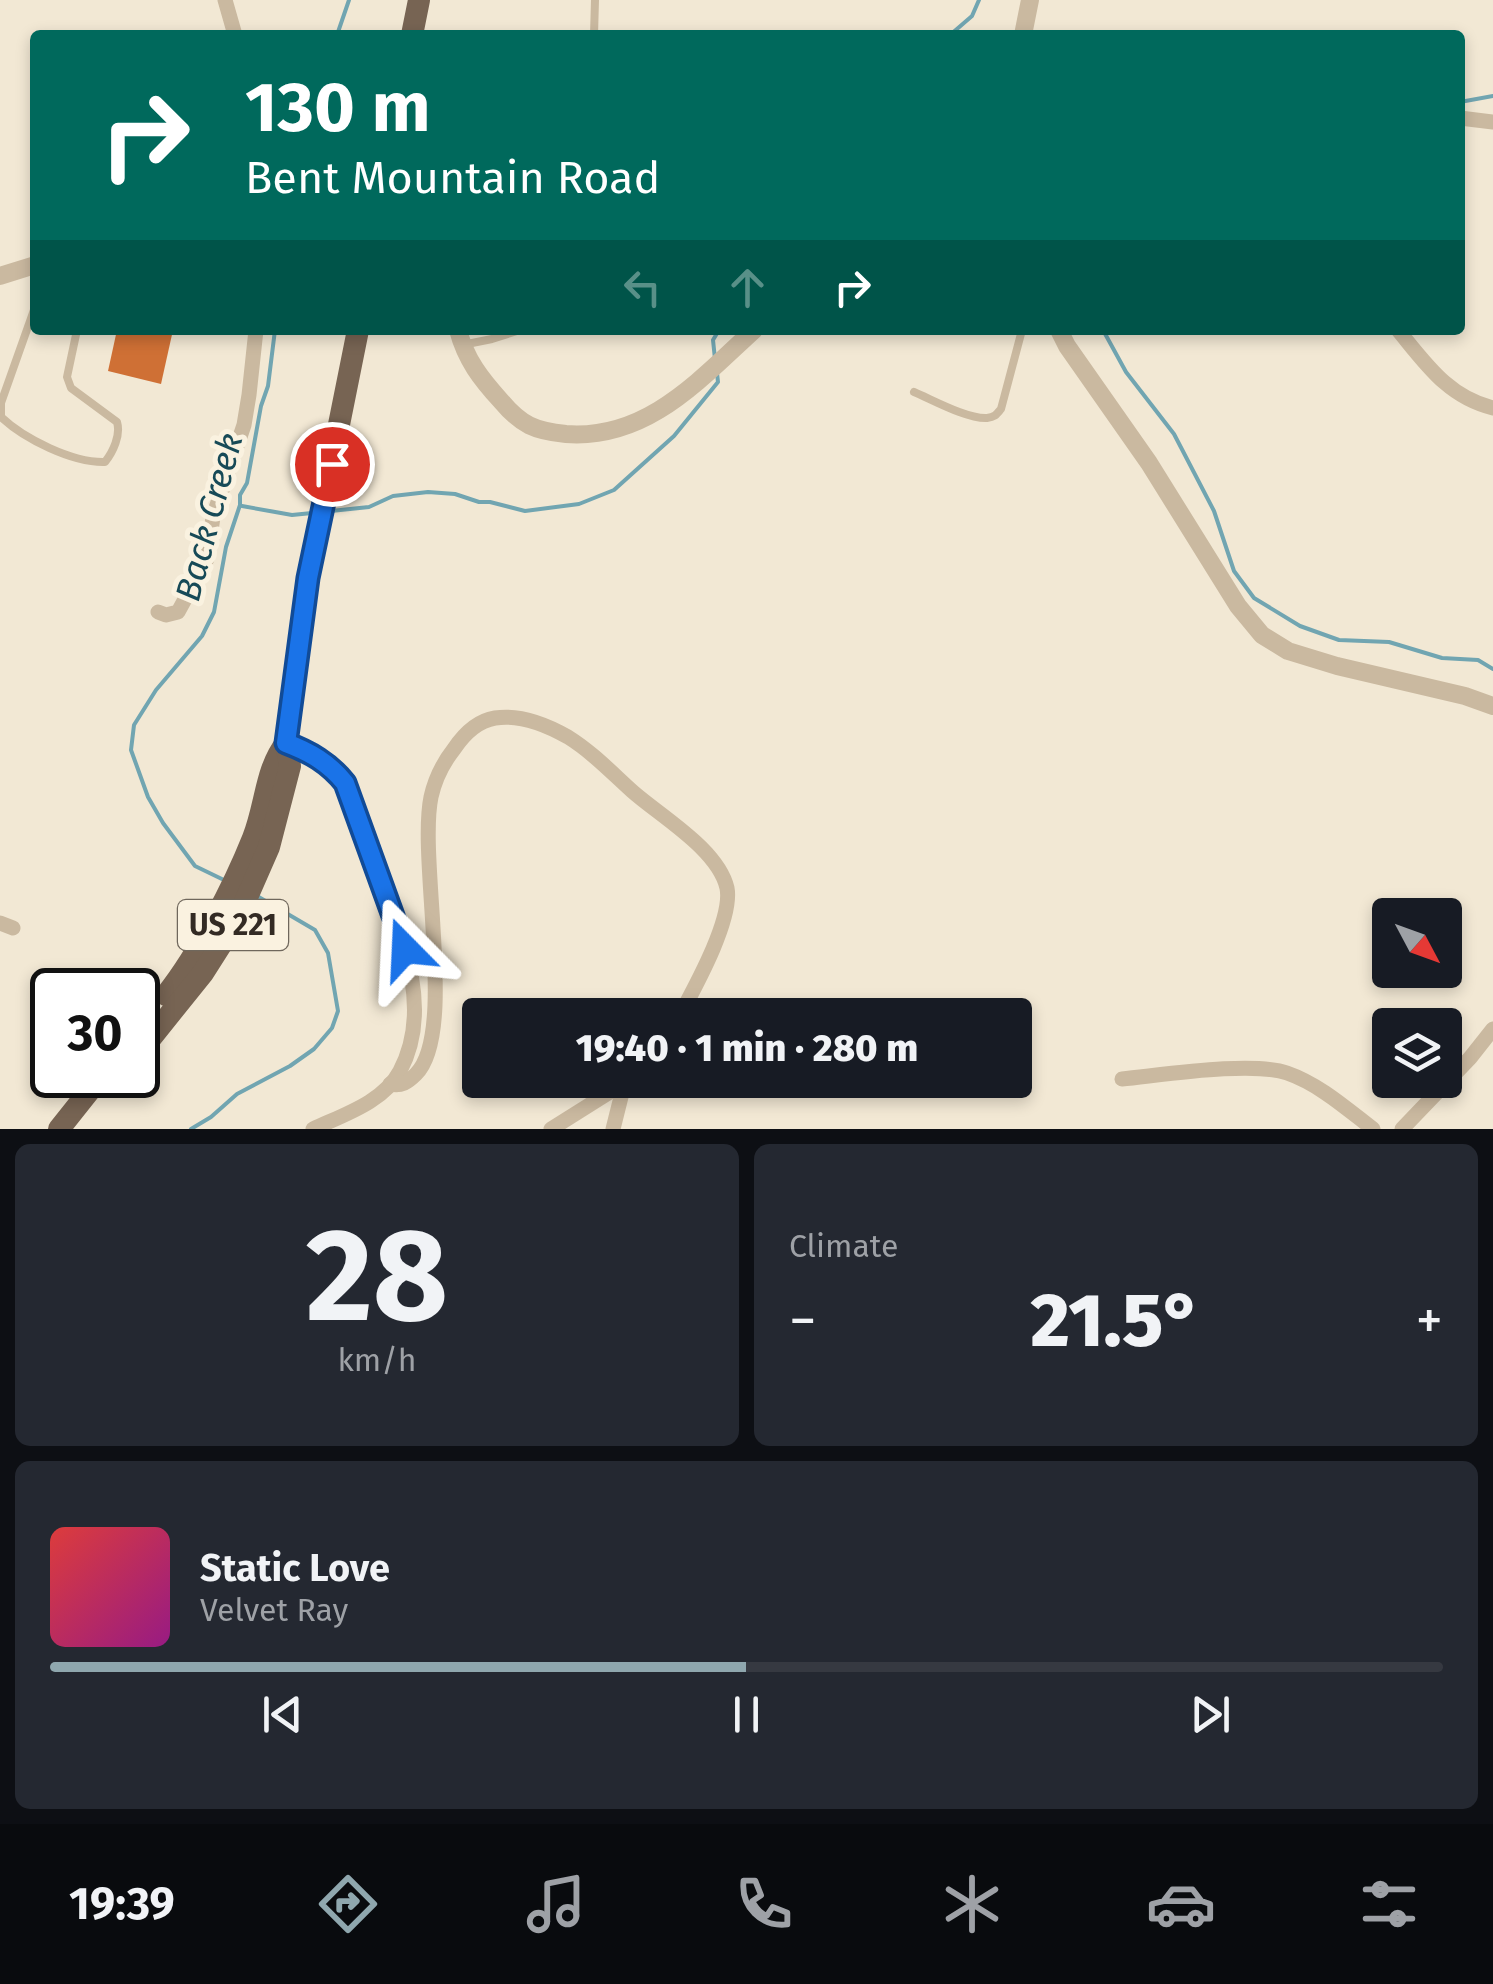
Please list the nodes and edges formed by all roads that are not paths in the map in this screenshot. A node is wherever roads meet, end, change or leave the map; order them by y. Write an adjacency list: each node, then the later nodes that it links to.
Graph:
1 (226, 0): 5 (street)
2 (419, 0): 6 (main road)
3 (594, 0): 7 (lane)
4 (1030, 0): 8 (street)
5 (234, 30)
6 (413, 30)
7 (594, 30)
8 (1024, 30)
9 (1465, 119): 10 (street)
10 (1493, 122)
11 (30, 267): 12 (street)
12 (0, 276)
13 (30, 321): 14 (lane)
14 (77, 335)
15 (255, 335): 25 (street)
16 (357, 335): 27 (main road, US 221)
17 (504, 335): 22 (lane)
18 (749, 335): 22 (street)
19 (1021, 335): 23 (lane)
20 (1063, 335): 26 (street)
21 (1402, 335): 24 (street)
22 (460, 337)
23 (914, 392)
24 (1493, 408)
25 (158, 612)
26 (1493, 706)
27 (286, 743): 28 (main road, US 221); 34 (street)
28 (280, 772): 30 (main road, US 221); 31 (main road, US 221)
29 (688, 998): 34 (street)
30 (160, 1002)
31 (160, 1027)
32 (1493, 1029): 45 (street)
33 (1122, 1079): 44 (street)
34 (390, 1084): 41 (street)
35 (84, 1098): 39 (main road)
36 (102, 1098): 40 (main road)
37 (600, 1098): 42 (street)
38 (622, 1098): 43 (street)
39 (59, 1129)
40 (77, 1129)
41 (313, 1129)
42 (551, 1129)
43 (613, 1129)
44 (1373, 1129)
45 (1402, 1129)

